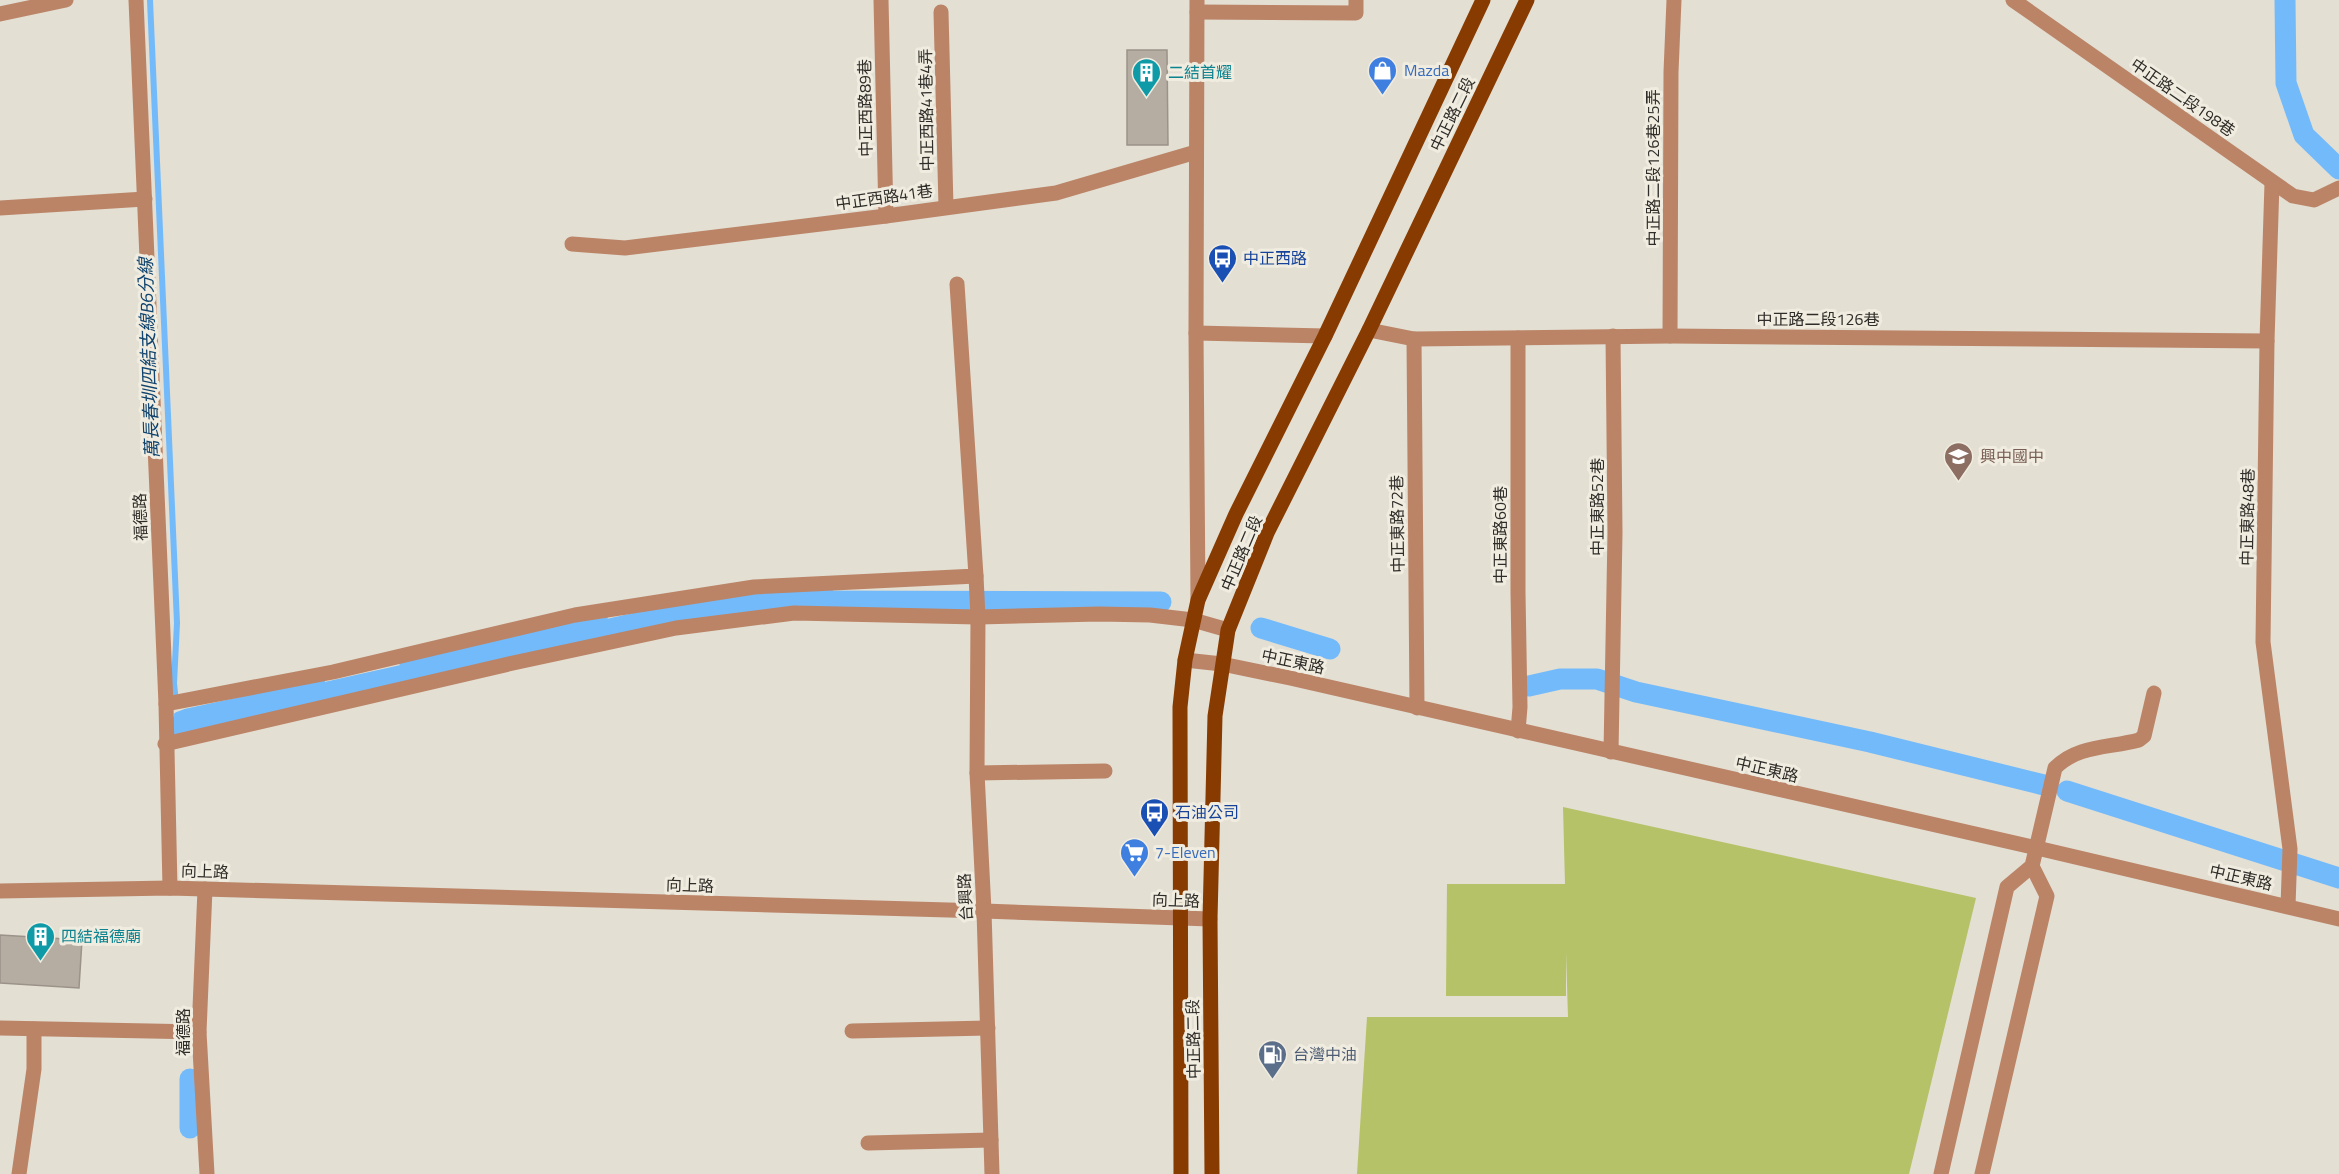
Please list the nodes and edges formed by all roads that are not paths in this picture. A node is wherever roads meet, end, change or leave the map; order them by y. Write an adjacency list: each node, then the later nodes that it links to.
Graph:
1 (66, 0): 11 (street)
2 (136, 0): 15 (street, 福德路)
3 (881, 0): 18 (street, 中正西路89巷)
4 (1356, 0): 9 (street)
5 (1484, 0): 23 (main road, 中正路二段)
6 (1527, 0): 21 (main road, 中正路二段)
7 (1674, 0): 25 (street, 中正路二段126巷25弄)
8 (2013, 0): 13 (street, 中正路二段198巷)
9 (1197, 6): 12 (street)
10 (941, 12): 16 (street, 中正西路41巷4弄)
11 (0, 14)
12 (1196, 152): 16 (street, 中正西路41巷); 22 (street)
13 (2272, 183): 14 (street, 中正路二段198巷); 28 (street, 中正東路48巷)
14 (2339, 188)
15 (145, 199): 17 (street); 37 (street, 福德路)
16 (946, 207): 18 (street, 中正西路41巷)
17 (0, 208)
18 (886, 216): 19 (street, 中正西路41巷)
19 (572, 244)
20 (957, 284): 29 (street, 台興路)
21 (1369, 330): 27 (street, 中正路二段126巷); 33 (main road, 中正路二段)
22 (1196, 333): 23 (street); 30 (street)
23 (1325, 336): 30 (main road, 中正路二段)
24 (1613, 336): 25 (street, 中正路二段126巷); 26 (street, 中正路二段126巷); 41 (street, 中正東路52巷)
25 (1671, 336): 28 (street, 中正路二段126巷)
26 (1518, 338): 27 (street, 中正路二段126巷); 39 (street, 中正東路60巷)
27 (1413, 339): 38 (street, 中正東路72巷)
28 (2267, 341): 49 (street, 中正東路48巷)
29 (975, 576): 31 (street, 台興路); 37 (street)
30 (1198, 600): 32 (main road, 中正路二段)
31 (978, 618): 32 (street); 40 (street); 43 (street, 台興路)
32 (1193, 620): 33 (street); 34 (main road, 中正路二段)
33 (1228, 630): 35 (main road, 中正路二段)
34 (1185, 660): 35 (street, 中正東路); 51 (main road, 中正路二段)
35 (1222, 664): 38 (street, 中正東路); 53 (main road, 中正路二段)
36 (2154, 693): 44 (street)
37 (166, 704): 40 (street, 福德路)
38 (1417, 708): 39 (street, 中正東路)
39 (1518, 731): 41 (street, 中正東路)
40 (165, 744): 46 (street, 福德路)
41 (1611, 752): 44 (street, 中正東路)
42 (1106, 771): 43 (street)
43 (977, 773): 50 (street, 台興路)
44 (2037, 848): 45 (street); 49 (street, 中正東路)
45 (2032, 866): 66 (street); 67 (street)
46 (170, 888): 47 (street, 向上路); 48 (street, 向上路)
47 (205, 889): 50 (street, 向上路); 58 (street, 福德路)
48 (0, 891)
49 (2289, 906): 52 (street, 中正東路)
50 (984, 911): 51 (street, 向上路); 55 (street, 台興路)
51 (1181, 918): 53 (street, 向上路); 64 (main road, 中正路二段)
52 (2339, 919)
53 (1210, 920): 65 (main road, 中正路二段)
54 (0, 1028): 56 (street)
55 (988, 1028): 57 (street); 59 (street, 台興路)
56 (34, 1029): 58 (street); 61 (street)
57 (852, 1031)
58 (199, 1032): 62 (street, 福德路)
59 (991, 1140): 60 (street); 63 (street, 台興路)
60 (868, 1143)
61 (19, 1174)
62 (207, 1174)
63 (992, 1174)
64 (1181, 1174)
65 (1212, 1174)
66 (1941, 1174)
67 (1982, 1174)

